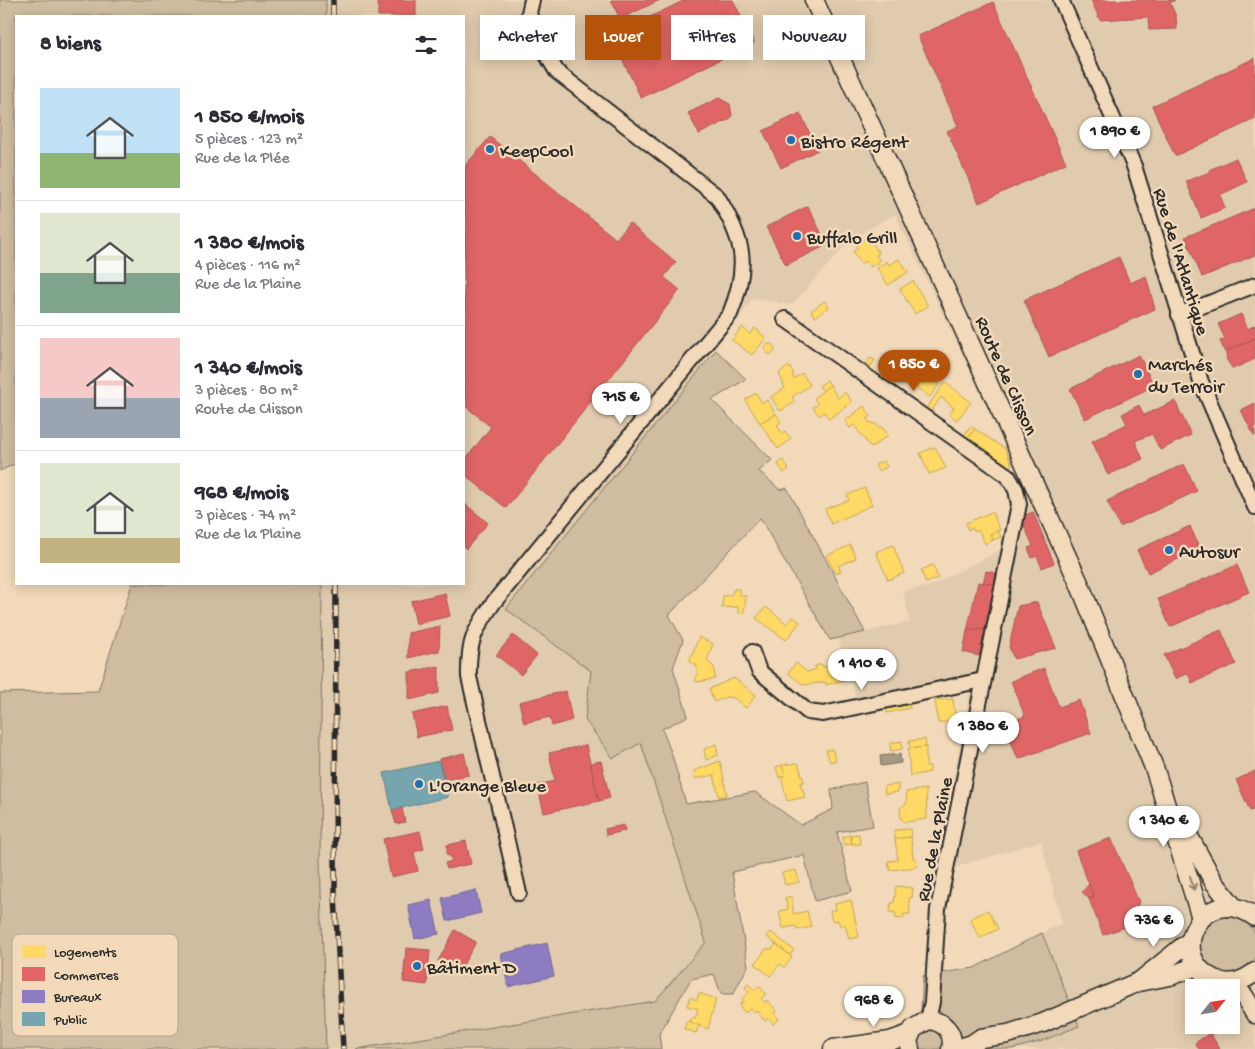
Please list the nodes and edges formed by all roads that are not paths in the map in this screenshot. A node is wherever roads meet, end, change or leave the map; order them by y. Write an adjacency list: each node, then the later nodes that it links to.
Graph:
1 (532, 0): 11 (street)
2 (814, 0): 10 (main road, Route de Clisson)
3 (1061, 0): 5 (street, Rue de l'Atlantique)
4 (1255, 285): 5 (street)
5 (1179, 315): 7 (street, Rue de l'Atlantique)
6 (785, 319): 9 (street, Rue de la Plaine)
7 (1255, 507)
8 (752, 652): 9 (street)
9 (982, 680): 23 (street, Rue de la Plaine)
10 (1155, 770): 12 (main road, Route de Clisson); 14 (main road, Route de Clisson, one-way to 14)
11 (518, 893)
12 (1234, 907): 13 (main road); 14 (main road)
13 (1255, 917)
14 (1201, 918): 15 (main road)
15 (1191, 940): 16 (main road); 20 (main road)
16 (1197, 966): 18 (main road); 20 (main road)
17 (1255, 972): 19 (main road)
18 (1212, 979)
19 (1240, 981)
20 (1138, 982): 25 (main road)
21 (1240, 992): 22 (main road)
22 (1255, 1014)
23 (928, 1020): 24 (main road); 26 (main road)
24 (948, 1029): 25 (main road); 30 (main road)
25 (981, 1038): 31 (main road)
26 (910, 1042): 27 (main road)
27 (846, 1048): 28 (main road); 29 (main road)
28 (833, 1049)
29 (852, 1049)
30 (950, 1049)
31 (956, 1049)

